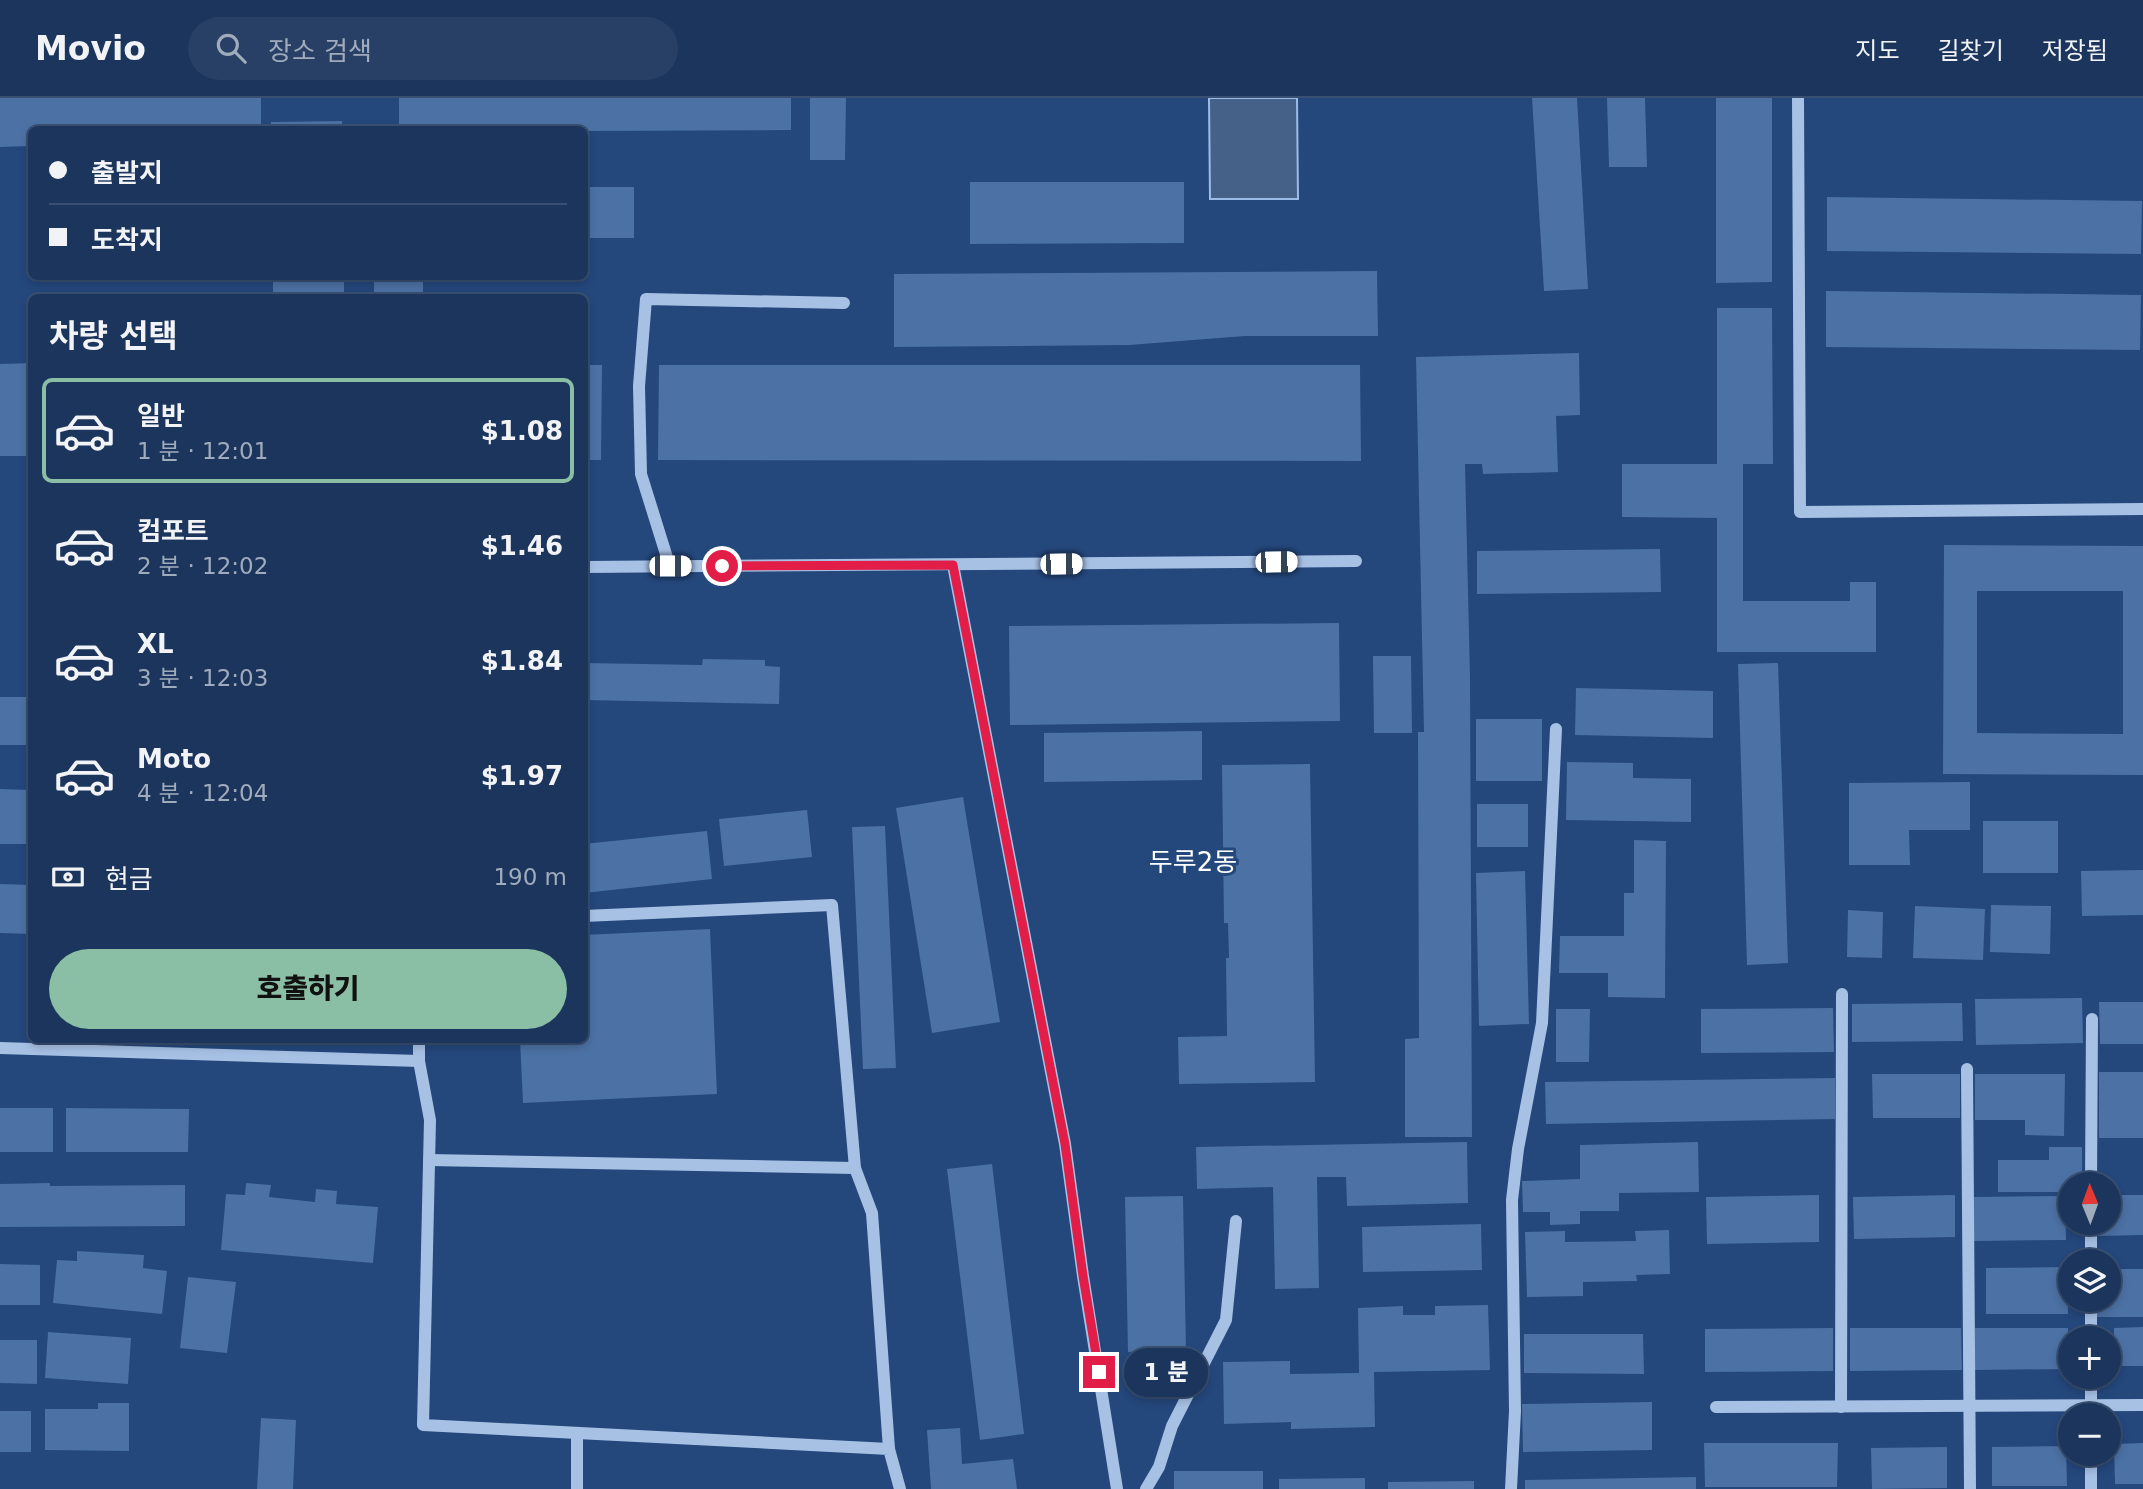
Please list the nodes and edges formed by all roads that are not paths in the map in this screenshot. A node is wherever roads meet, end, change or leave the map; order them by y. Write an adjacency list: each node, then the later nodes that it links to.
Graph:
1 (1798, 98): 3 (street)
2 (844, 303): 6 (street)
3 (2143, 509)
4 (1356, 561): 5 (street)
5 (953, 565): 6 (street); 31 (street)
6 (670, 566): 7 (street)
7 (588, 567)
8 (1556, 729): 33 (street)
9 (588, 916): 17 (street)
10 (1842, 994): 23 (street)
11 (2092, 1019): 18 (street)
12 (419, 1043): 14 (street)
13 (0, 1048): 14 (street)
14 (419, 1061): 16 (street)
15 (1967, 1069): 21 (street)
16 (429, 1160): 17 (street); 26 (street)
17 (855, 1168): 27 (street)
18 (2091, 1172)
19 (1236, 1221): 32 (street)
20 (2143, 1405): 24 (street)
21 (1970, 1406): 23 (street); 25 (street); 34 (street)
22 (1716, 1407): 23 (street)
23 (1841, 1407)
24 (2121, 1408)
25 (2058, 1410)
26 (577, 1433): 27 (street); 29 (street)
27 (889, 1448): 30 (street)
28 (2091, 1466): 35 (street)
29 (577, 1489)
30 (900, 1489)
31 (1117, 1489)
32 (1146, 1489)
33 (1511, 1489)
34 (1970, 1489)
35 (2091, 1489)

